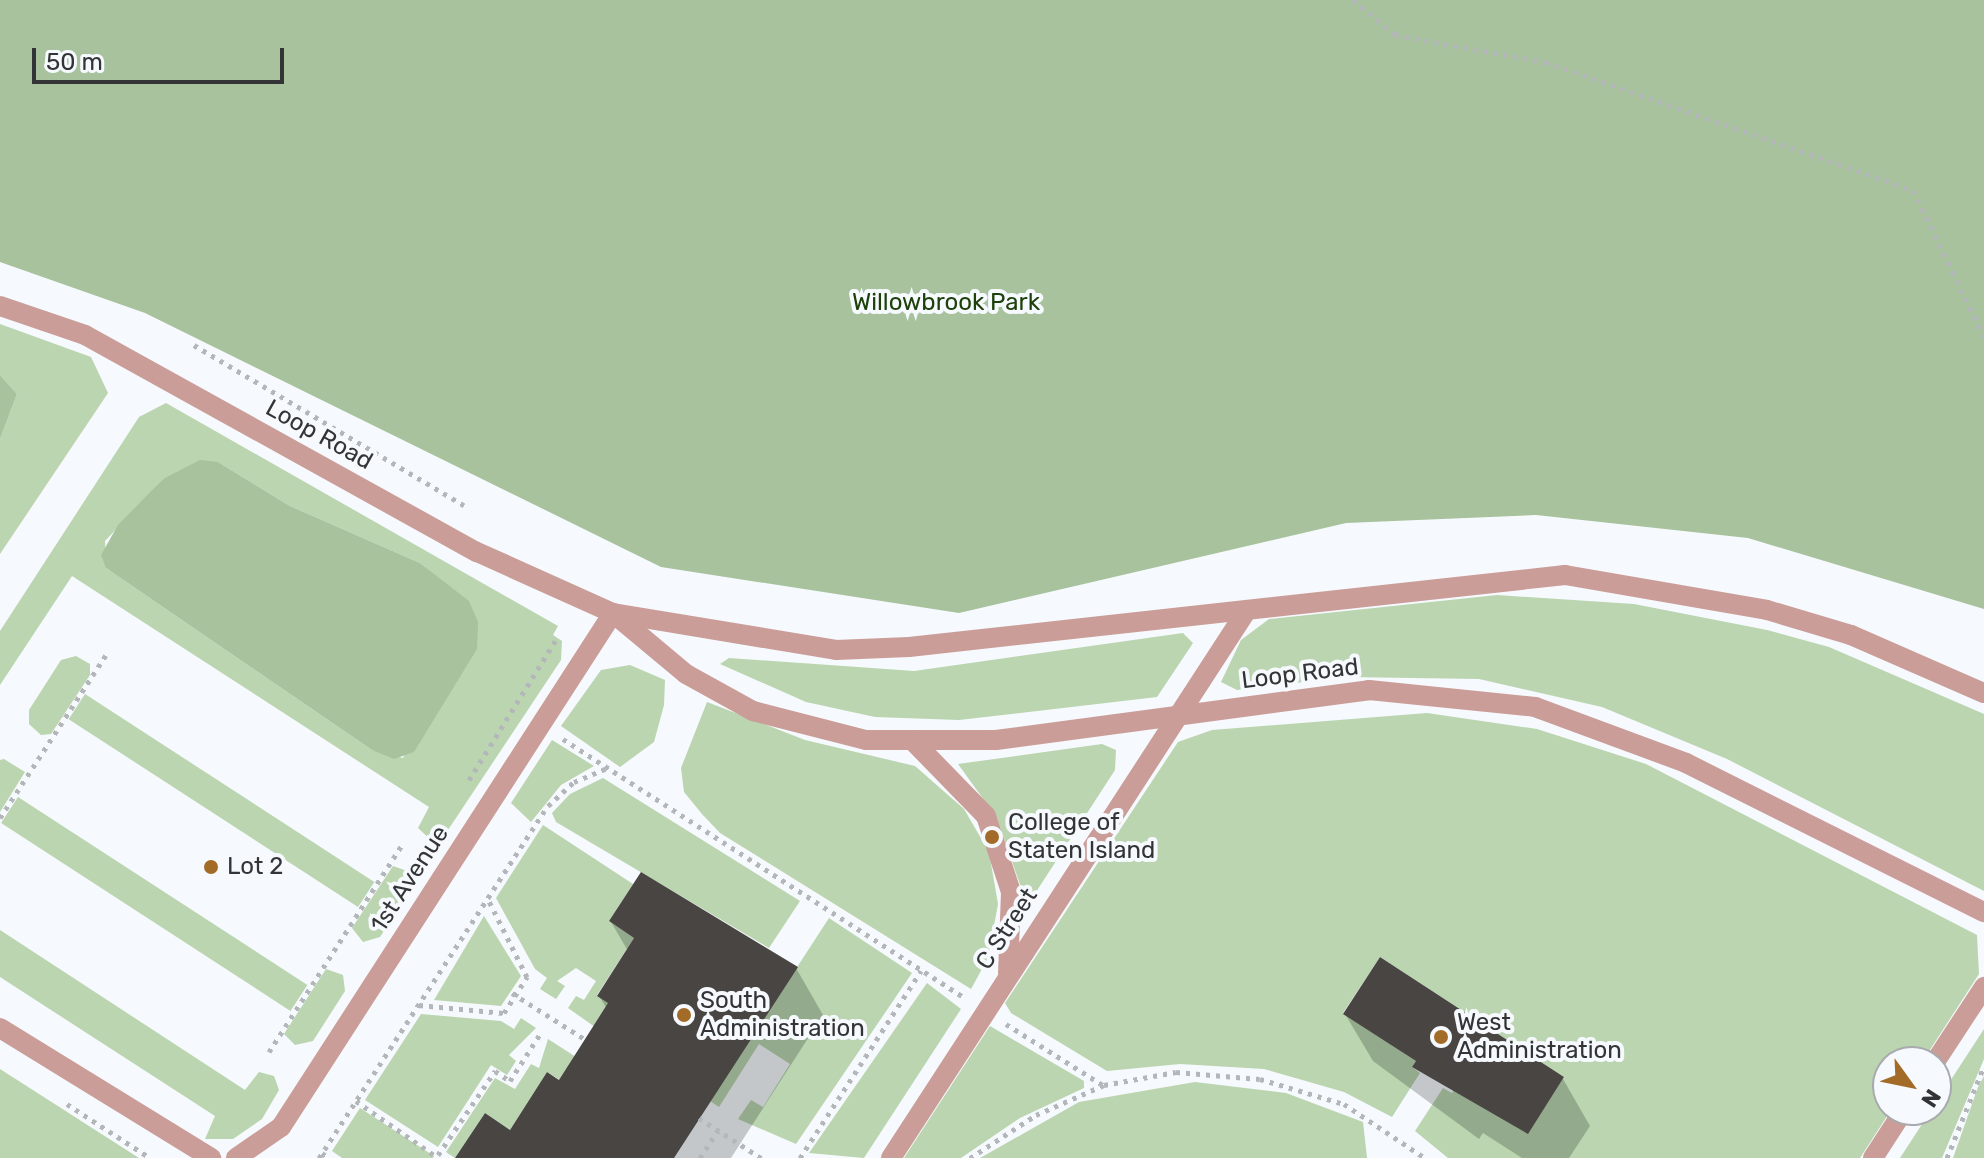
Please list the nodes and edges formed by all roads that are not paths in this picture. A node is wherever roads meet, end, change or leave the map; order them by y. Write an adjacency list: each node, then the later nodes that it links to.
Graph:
1 (0, 306): 3 (street, Loop Road)
2 (1247, 610): 3 (street, Loop Road); 4 (street, Loop Road); 5 (street, C Street)
3 (613, 613): 6 (street, Loop Road); 14 (street, 1st Avenue)
4 (1984, 693)
5 (1180, 715): 6 (street, Loop Road); 7 (street, Loop Road); 8 (street, C Street)
6 (914, 742): 8 (street)
7 (1984, 912)
8 (1008, 975): 15 (street, C Street)
9 (1984, 987): 11 (street)
10 (0, 1028): 13 (street)
11 (1945, 1046)
12 (1894, 1126): 16 (street)
13 (211, 1158)
14 (236, 1158)
15 (891, 1158)
16 (1873, 1158)

